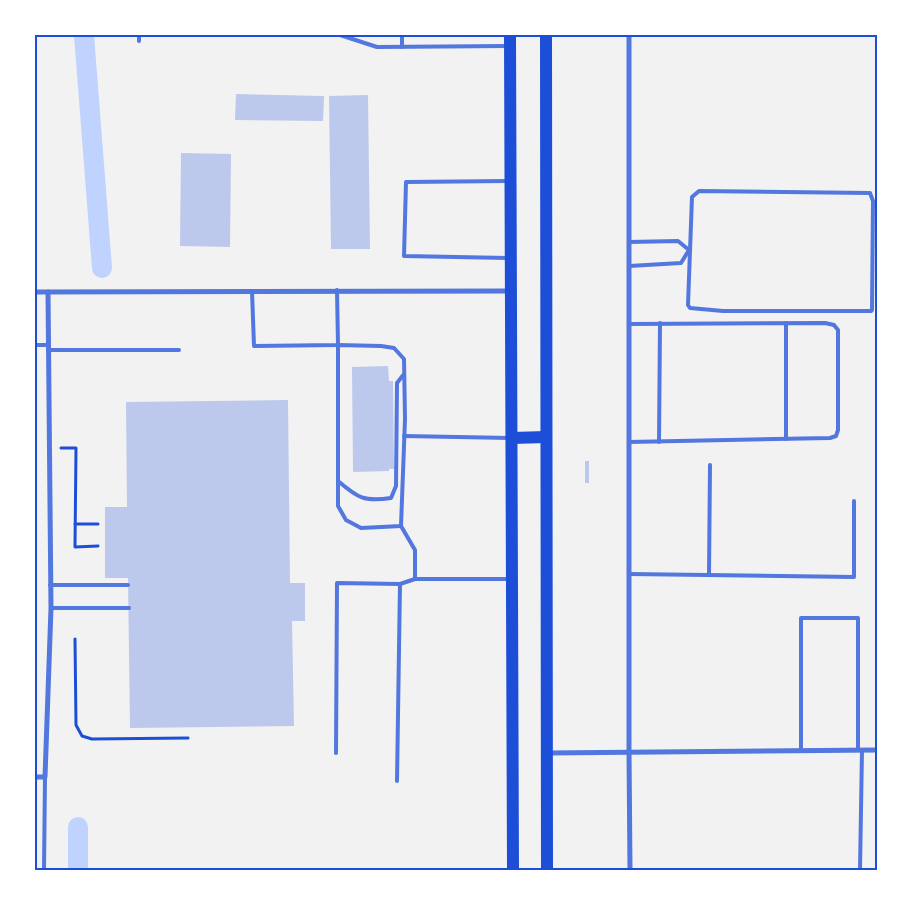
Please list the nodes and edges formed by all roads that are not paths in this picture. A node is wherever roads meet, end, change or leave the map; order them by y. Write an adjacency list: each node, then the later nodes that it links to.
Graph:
1 (139, 35): 7 (lane)
2 (340, 35): 8 (lane)
3 (402, 35): 8 (lane)
4 (546, 35): 28 (main road)
5 (630, 35): 10 (street)
6 (510, 40): 8 (lane); 9 (main road)
7 (139, 41)
8 (402, 47)
9 (510, 181): 12 (main road); 12 (lane)
10 (629, 242): 11 (lane); 13 (street)
11 (689, 250): 11 (lane); 13 (lane)
12 (511, 258): 16 (main road)
13 (629, 266): 21 (street)
14 (337, 290): 15 (street); 16 (street); 23 (lane)
15 (252, 291): 18 (street); 23 (lane)
16 (511, 291): 29 (main road)
17 (35, 292): 18 (street)
18 (48, 292): 24 (street)
19 (660, 323): 20 (lane); 21 (lane); 32 (lane)
20 (786, 323): 30 (lane); 30 (lane)
21 (629, 324): 31 (street)
22 (35, 345): 24 (lane)
23 (338, 345): 26 (lane); 34 (lane)
24 (48, 348): 25 (lane); 42 (street)
25 (179, 350)
26 (404, 374): 27 (lane); 34 (lane)
27 (404, 436): 29 (lane); 36 (lane)
28 (546, 437): 29 (main road); 51 (main road)
29 (512, 438): 40 (main road)
30 (786, 439): 32 (lane)
31 (629, 442): 32 (lane); 37 (street)
32 (659, 442)
33 (710, 465): 38 (lane)
34 (338, 481): 36 (lane)
35 (854, 501): 38 (lane)
36 (401, 526): 39 (lane)
37 (629, 574): 38 (lane); 49 (street)
38 (709, 575)
39 (415, 579): 40 (lane); 41 (lane)
40 (512, 579): 56 (main road)
41 (400, 584): 50 (lane); 54 (lane)
42 (50, 585): 43 (lane); 44 (street)
43 (128, 585)
44 (50, 608): 45 (lane); 53 (street)
45 (129, 608)
46 (801, 750): 47 (street); 47 (lane); 49 (street)
47 (860, 750): 48 (street); 59 (lane)
48 (877, 750)
49 (629, 751): 51 (street); 58 (street)
50 (336, 752)
51 (547, 753): 57 (main road)
52 (35, 777): 53 (street)
53 (45, 777): 55 (lane)
54 (397, 781)
55 (44, 870)
56 (513, 870)
57 (547, 870)
58 (630, 870)
59 (860, 870)

